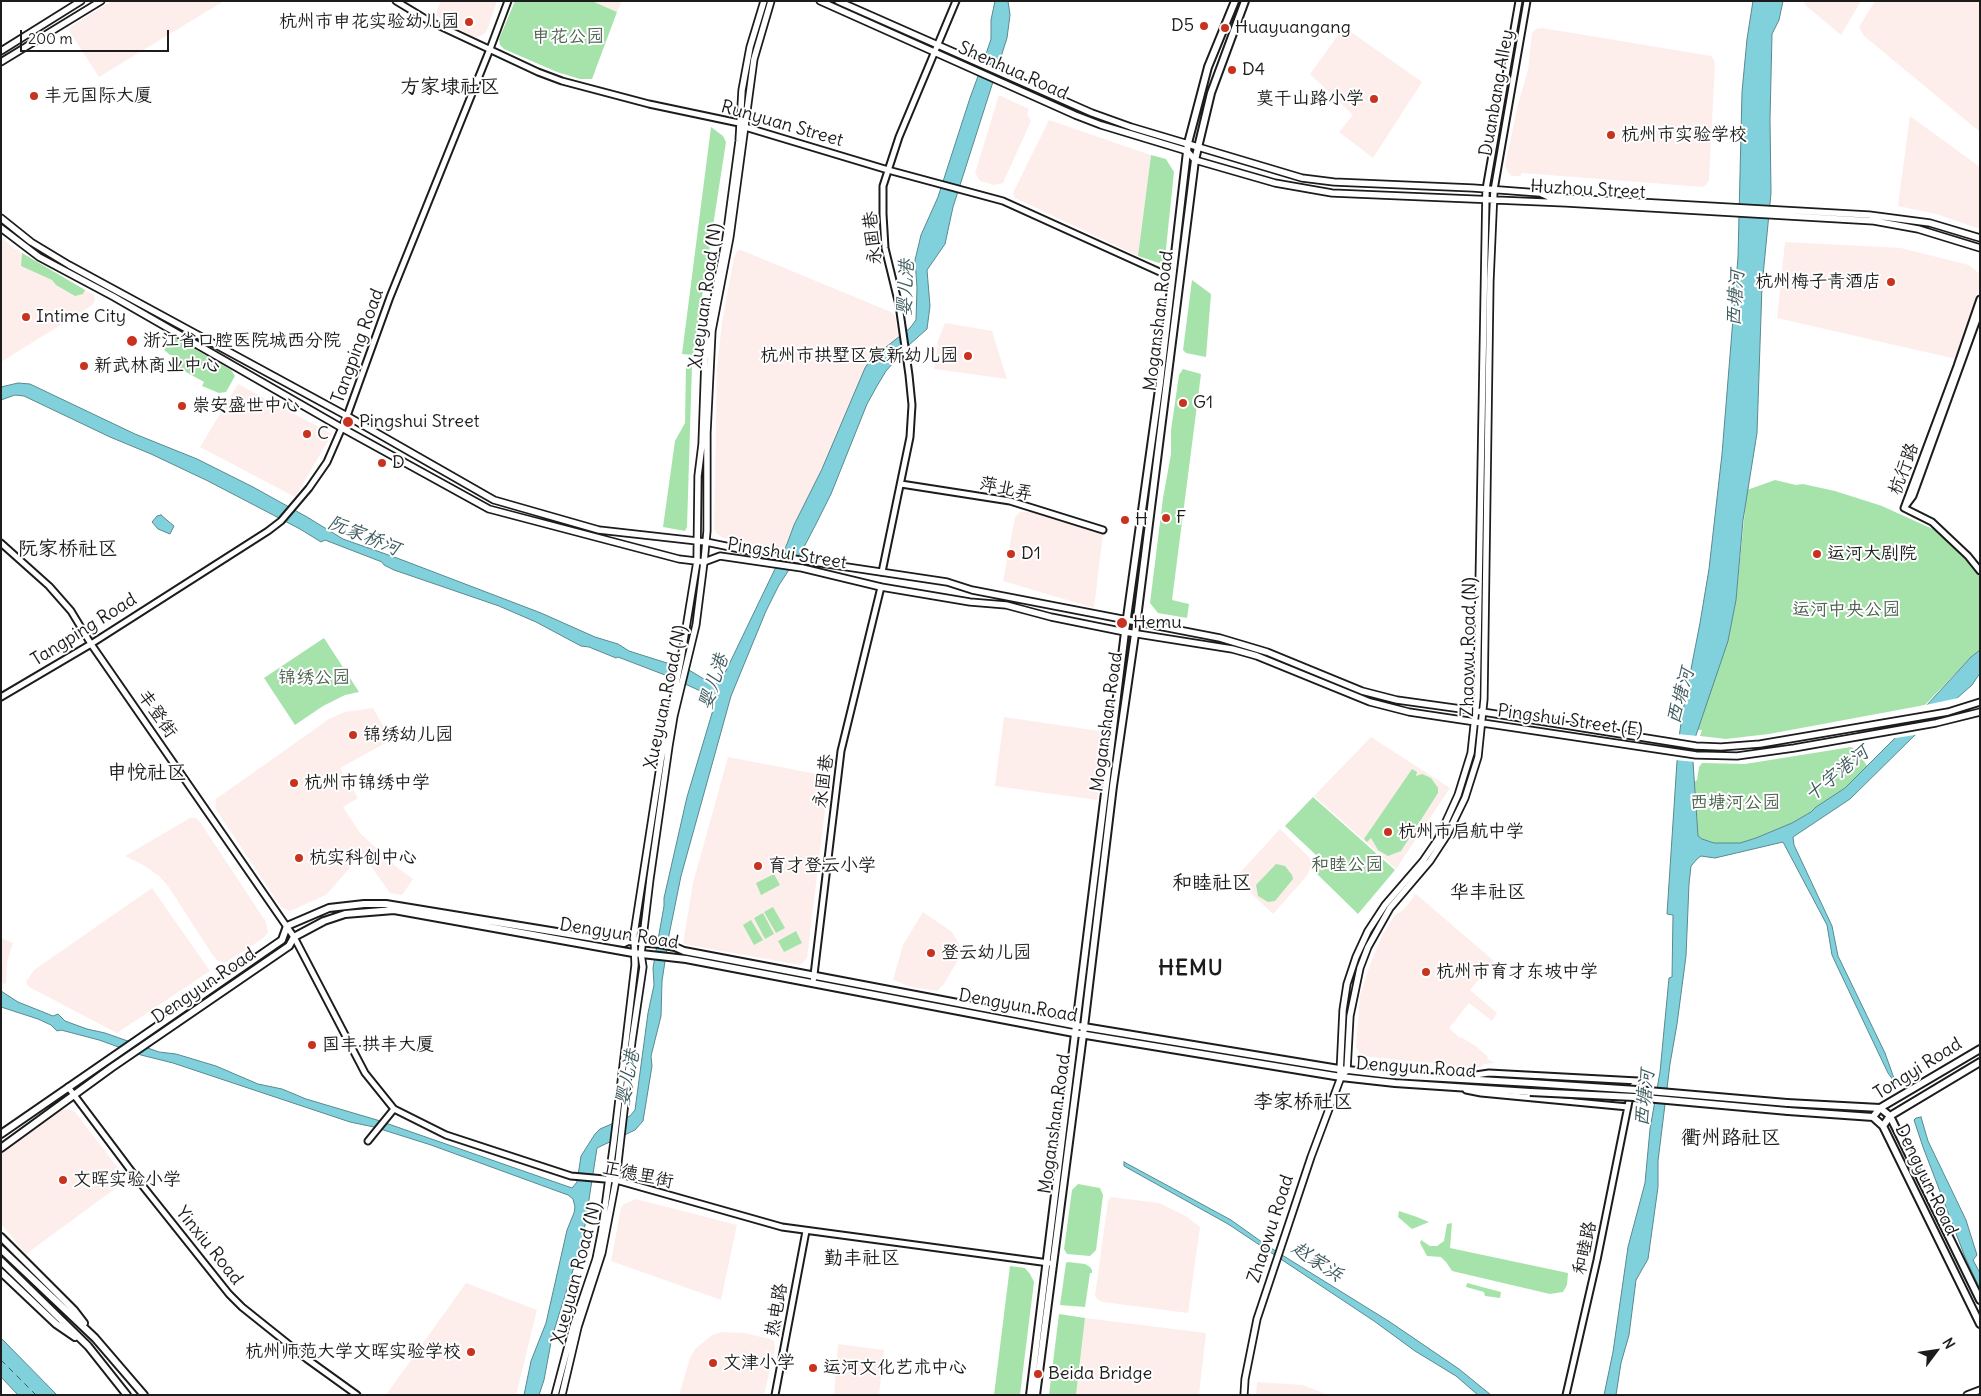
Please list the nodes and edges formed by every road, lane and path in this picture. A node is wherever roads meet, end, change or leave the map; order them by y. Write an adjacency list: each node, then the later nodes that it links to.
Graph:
1 (81, 1): 16 (main road)
2 (101, 1): 18 (main road)
3 (396, 1): 15 (street, Runyuan Street)
4 (508, 1): 15 (street, Tangping Road)
5 (764, 1): 19 (main road, Xueyuan Road (N))
6 (771, 1): 19 (main road, Xueyuan Road (N))
7 (820, 1): 17 (main road, Shenhua Road)
8 (838, 1): 14 (main road, Shenhua Road)
9 (956, 1): 14 (street, 永固巷)
10 (1235, 1): 20 (main road, Moganshan Road)
11 (1245, 1): 21 (main road, Moganshan Road)
12 (1519, 1): 25 (street, Duanbang Alley)
13 (1527, 1): 26 (street, Duanbang Alley)
14 (938, 45): 17 (street, 永固巷); 20 (main road, Shenhua Road)
15 (490, 49): 19 (street, Runyuan Street); 40 (street, Tangping Road)
16 (1, 51)
17 (935, 53): 22 (main road, Shenhua Road); 24 (street, 永固巷)
18 (1, 62)
19 (742, 125): 24 (street, Runyuan Street); 45 (main road, Xueyuan Road (N)); 46 (main road, Xueyuan Road (N))
20 (1188, 143): 21 (main road, Shenhua Road); 22 (main road, Moganshan Road)
21 (1198, 146): 23 (main road, Moganshan Road); 25 (main road, Huzhou Street)
22 (1187, 151): 23 (main road); 35 (main road, Moganshan Road)
23 (1194, 160): 27 (main road, Huzhou Street); 54 (main road, Moganshan Road)
24 (888, 170): 36 (street, Runyuan Street); 42 (street, 永固巷)
25 (1486, 189): 26 (main road, Huzhou Street); 27 (main road, Zhaowu Road (N))
26 (1494, 190): 28 (main road, Zhaowu Road (N)); 29 (main road, Huzhou Street)
27 (1485, 200): 28 (main road, Huzhou Street); 62 (main road, Zhaowu Road (N))
28 (1493, 200): 29 (main road, Huzhou Street); 63 (main road, Zhaowu Road (N))
29 (1566, 200): 31 (main road, Huzhou Street)
30 (1, 218): 40 (main road, Pingshui Street)
31 (1899, 222): 33 (main road, Huzhou Street); 34 (main road, Huzhou Street)
32 (1, 228): 41 (main road, Pingshui Street)
33 (1980, 238)
34 (1980, 248)
35 (1172, 267): 36 (street); 37 (main road, Moganshan Road)
36 (1162, 273): 37 (street, Runyuan Street)
37 (1170, 282): 53 (main road, Moganshan Road)
38 (1980, 299): 43 (street, 杭行路)
39 (1980, 311): 43 (street, 杭行路)
40 (347, 416): 41 (street, Tangping Road); 45 (main road, Pingshui Street)
41 (342, 428): 48 (main road, Pingshui Street); 57 (street, Tangping Road)
42 (901, 484): 44 (street, 萍北弄); 51 (street, 永固巷)
43 (1904, 508): 50 (street)
44 (1103, 530)
45 (698, 541): 46 (main road, Pingshui Street); 48 (main road, Xueyuan Road (N))
46 (706, 542): 49 (main road, Xueyuan Road (N)); 51 (main road, Pingshui Street)
47 (1, 543): 57 (street, 丰登街)
48 (697, 561): 49 (main road, Pingshui Street); 58 (main road, Xueyuan Road (N))
49 (704, 562): 52 (main road, Pingshui Street); 58 (main road, Xueyuan Road (N))
50 (1980, 571)
51 (882, 572): 53 (main road, Pingshui Street)
52 (882, 586): 55 (main road, Pingshui Street); 73 (street, 永固巷)
53 (1127, 620): 54 (main road, Pingshui Street); 55 (main road, Moganshan Road)
54 (1136, 622): 56 (main road, Moganshan Road); 62 (main road, Pingshui Street (E))
55 (1125, 632): 56 (main road, Pingshui Street); 75 (main road, Moganshan Road)
56 (1135, 634): 65 (main road, Pingshui Street (E)); 76 (main road, Moganshan Road)
57 (91, 644): 60 (street, Tangping Road); 67 (street, 丰登街)
58 (684, 661): 59 (main road, Xueyuan Road (N))
59 (677, 691): 69 (main road, Xueyuan Road (N)); 70 (main road, Xueyuan Road (N))
60 (1, 697)
61 (1980, 702): 63 (main road, Pingshui Street (E))
62 (1475, 711): 63 (main road, Pingshui Street (E)); 65 (main road, Zhaowu Road (N))
63 (1483, 712): 66 (main road, Zhaowu Road (N))
64 (1980, 712): 66 (main road, Pingshui Street (E))
65 (1474, 722): 66 (main road, Pingshui Street (E)); 80 (main road, Zhaowu Road (N))
66 (1482, 723): 80 (main road, Zhaowu Road (N))
67 (287, 926): 68 (street, 丰登街); 69 (main road, Dengyun Road); 84 (main road, Dengyun Road)
68 (294, 937): 71 (main road, Dengyun Road); 85 (main road, Dengyun Road); 88 (street, 正德里街)
69 (634, 941): 70 (main road, Dengyun Road); 71 (main road, Xueyuan Road (N))
70 (643, 942): 72 (main road, Xueyuan Road (N)); 73 (main road, Dengyun Road)
71 (633, 954): 72 (main road, Dengyun Road); 95 (main road, Xueyuan Road (N))
72 (641, 954): 74 (main road, Dengyun Road); 96 (main road, Xueyuan Road (N))
73 (814, 974): 74 (street, 永固巷); 75 (main road, Dengyun Road)
74 (813, 983): 77 (main road, Dengyun Road)
75 (1076, 1024): 76 (main road, Dengyun Road); 77 (main road, Moganshan Road)
76 (1083, 1030): 77 (main road, Dengyun Road); 80 (main road, Dengyun Road); 81 (main road, Dengyun Road); 101 (main road, Moganshan Road)
77 (1074, 1033): 101 (main road, Moganshan Road)
78 (1980, 1049): 87 (main road, Tongyi Road)
79 (1980, 1062): 89 (main road, Tongyi Road)
80 (1343, 1069): 81 (main road, Zhaowu Road); 82 (main road, Dengyun Road)
81 (1341, 1077): 83 (main road, Dengyun Road); 116 (main road, Zhaowu Road)
82 (1450, 1079): 86 (street, 和睦路); 87 (main road, Dengyun Road, bridge)
83 (1449, 1086): 86 (street); 90 (main road, Dengyun Road, bridge)
84 (68, 1087): 85 (street, Yinxiu Road); 92 (main road, Dengyun Road)
85 (74, 1096): 94 (main road, Dengyun Road); 110 (street, Yinxiu Road)
86 (1628, 1107): 117 (street, 和睦路)
87 (1880, 1108): 89 (main road, Dengyun Road); 90 (main road, Tongyi Road)
88 (394, 1109): 93 (street); 95 (street, 正德里街)
89 (1890, 1116): 91 (main road, Tongyi Road); 103 (main road)
90 (1873, 1117): 91 (main road, Dengyun Road)
91 (1883, 1126): 104 (main road, Dengyun Road)
92 (1, 1134)
93 (368, 1141)
94 (1, 1148)
95 (607, 1180): 96 (street, 正德里街); 111 (main road, Xueyuan Road (N))
96 (616, 1180): 97 (street, 正德里街); 112 (main road, Xueyuan Road (N))
97 (806, 1231): 101 (street, 正德里街); 113 (street, 热电路)
98 (1, 1237): 105 (main road)
99 (1, 1249): 105 (main road)
100 (1, 1261): 106 (main road)
101 (1050, 1263): 114 (main road, Moganshan Road); 115 (main road, Moganshan Road)
102 (1, 1272): 106 (main road)
103 (1980, 1300)
104 (1980, 1324)
105 (95, 1338): 109 (main road)
106 (88, 1346): 108 (main road)
107 (1980, 1390): 118 (main road)
108 (127, 1395)
109 (144, 1395)
110 (357, 1395)
111 (555, 1395)
112 (562, 1395)
113 (775, 1395)
114 (1030, 1395)
115 (1036, 1395)
116 (1244, 1395)
117 (1566, 1395)
118 (1967, 1395)

